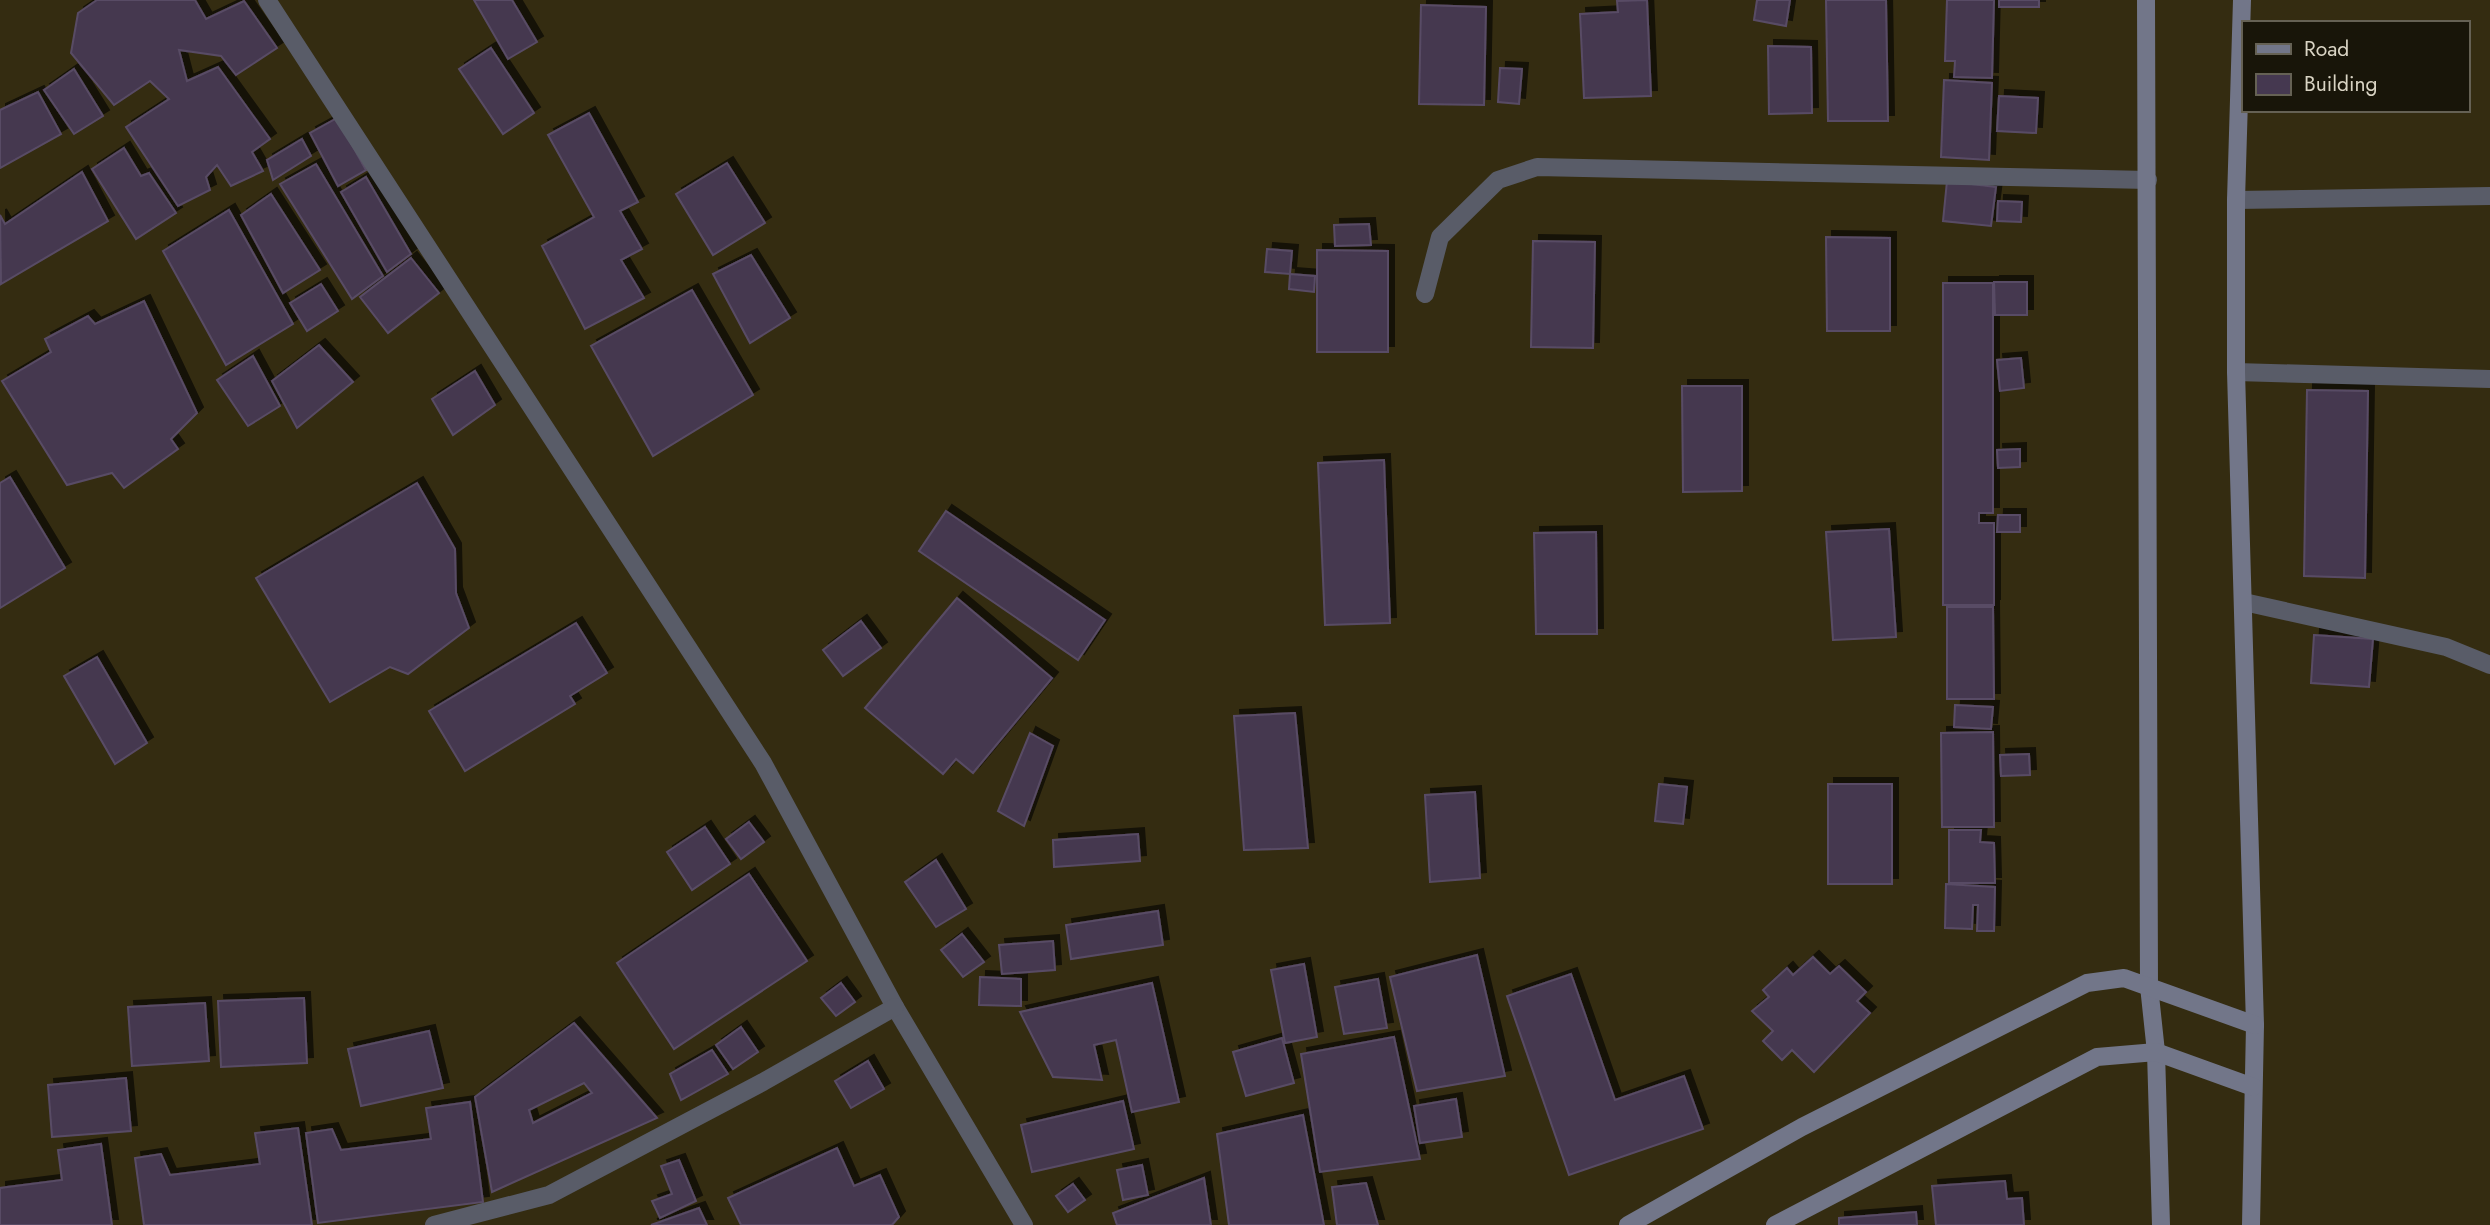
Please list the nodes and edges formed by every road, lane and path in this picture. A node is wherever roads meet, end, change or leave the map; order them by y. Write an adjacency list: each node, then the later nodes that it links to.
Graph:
1 (267, 0): 13 (street)
2 (2146, 0): 4 (main road)
3 (2242, 0): 6 (main road)
4 (2148, 180): 7 (street); 12 (main road)
5 (2490, 196): 6 (street)
6 (2236, 200): 8 (main road)
7 (1425, 294)
8 (2235, 372): 9 (street); 10 (main road)
9 (2490, 379)
10 (2244, 602): 11 (street); 14 (main road)
11 (2490, 665)
12 (2149, 986): 14 (main road); 15 (main road); 19 (main road)
13 (895, 1007): 17 (street); 18 (street)
14 (2255, 1025): 16 (main road)
15 (2156, 1052): 16 (main road); 20 (main road); 21 (main road)
16 (2253, 1087): 22 (main road)
17 (434, 1225)
18 (1024, 1225)
19 (1628, 1225)
20 (1775, 1225)
21 (2161, 1225)
22 (2251, 1225)

